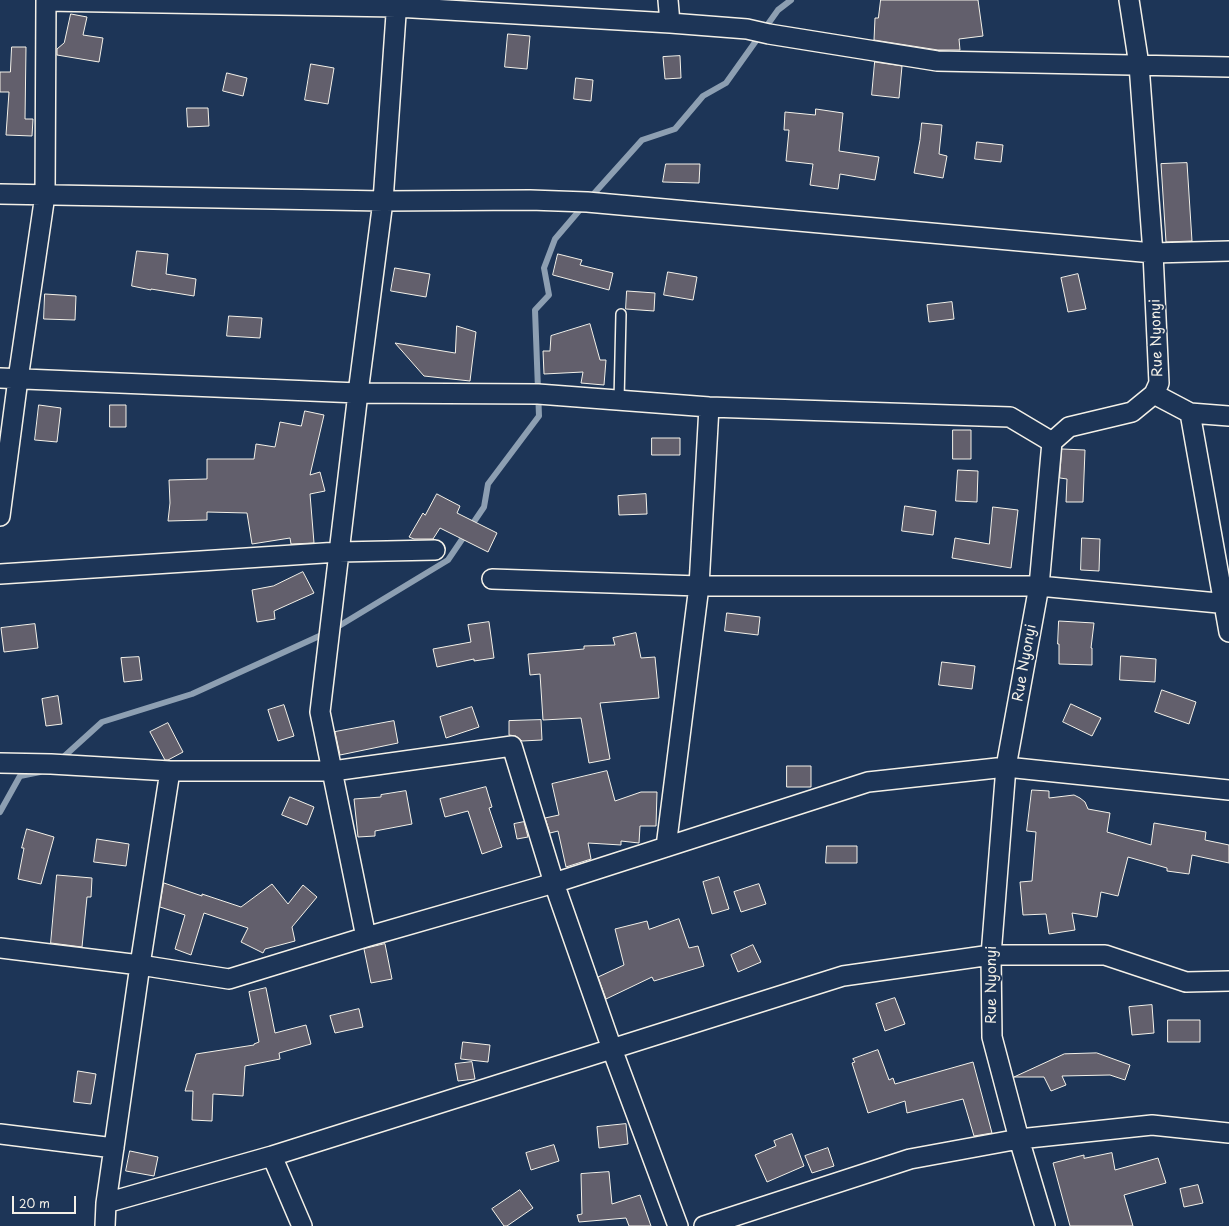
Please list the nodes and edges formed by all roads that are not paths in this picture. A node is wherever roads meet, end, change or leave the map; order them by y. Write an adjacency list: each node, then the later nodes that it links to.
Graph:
1 (668, 0): 5 (street)
2 (1129, 0): 6 (street, Rue Nyonyi)
3 (45, 1): 4 (street); 9 (street)
4 (397, 3): 5 (street); 10 (street)
5 (670, 23): 6 (street)
6 (1139, 65): 7 (street); 12 (street, Rue Nyonyi)
7 (1229, 67)
8 (0, 194): 9 (street)
9 (46, 195): 10 (street); 14 (street)
10 (383, 201): 12 (street); 15 (street)
11 (1229, 251): 12 (street)
12 (1153, 253): 16 (street, Rue Nyonyi)
13 (621, 314): 17 (lane)
14 (9, 378): 15 (street); 22 (street)
15 (358, 393): 17 (street); 24 (street)
16 (1154, 394): 19 (street); 21 (street, Rue Nyonyi)
17 (619, 401): 18 (street)
18 (709, 407): 21 (street); 27 (street)
19 (1190, 413): 20 (street); 29 (street)
20 (1229, 416)
21 (1052, 442): 28 (street, Rue Nyonyi)
22 (0, 516)
23 (435, 550): 24 (street)
24 (339, 552): 25 (street); 34 (street)
25 (0, 574)
26 (492, 579): 27 (street)
27 (698, 586): 28 (street); 36 (street)
28 (1039, 586): 29 (street); 32 (street, Rue Nyonyi)
29 (1227, 603): 30 (street)
30 (1229, 632)
31 (0, 763): 33 (street)
32 (1006, 767): 35 (street); 36 (street); 40 (street, Rue Nyonyi)
33 (170, 771): 34 (street); 41 (street)
34 (333, 771): 37 (street); 38 (street)
35 (1229, 790)
36 (666, 847): 37 (street)
37 (554, 883): 38 (street); 43 (street)
38 (366, 937): 41 (street)
39 (0, 948): 41 (street)
40 (991, 955): 42 (street); 43 (street); 46 (street, Rue Nyonyi)
41 (140, 965): 47 (street)
42 (1229, 981)
43 (612, 1049): 48 (street); 52 (street)
44 (1229, 1133): 46 (street)
45 (0, 1134): 47 (street)
46 (1019, 1139): 53 (street); 54 (street, Rue Nyonyi)
47 (114, 1148): 49 (street)
48 (272, 1156): 49 (street); 51 (street)
49 (106, 1203): 50 (street)
50 (105, 1226)
51 (302, 1226)
52 (678, 1226)
53 (704, 1226)
54 (1045, 1226)

